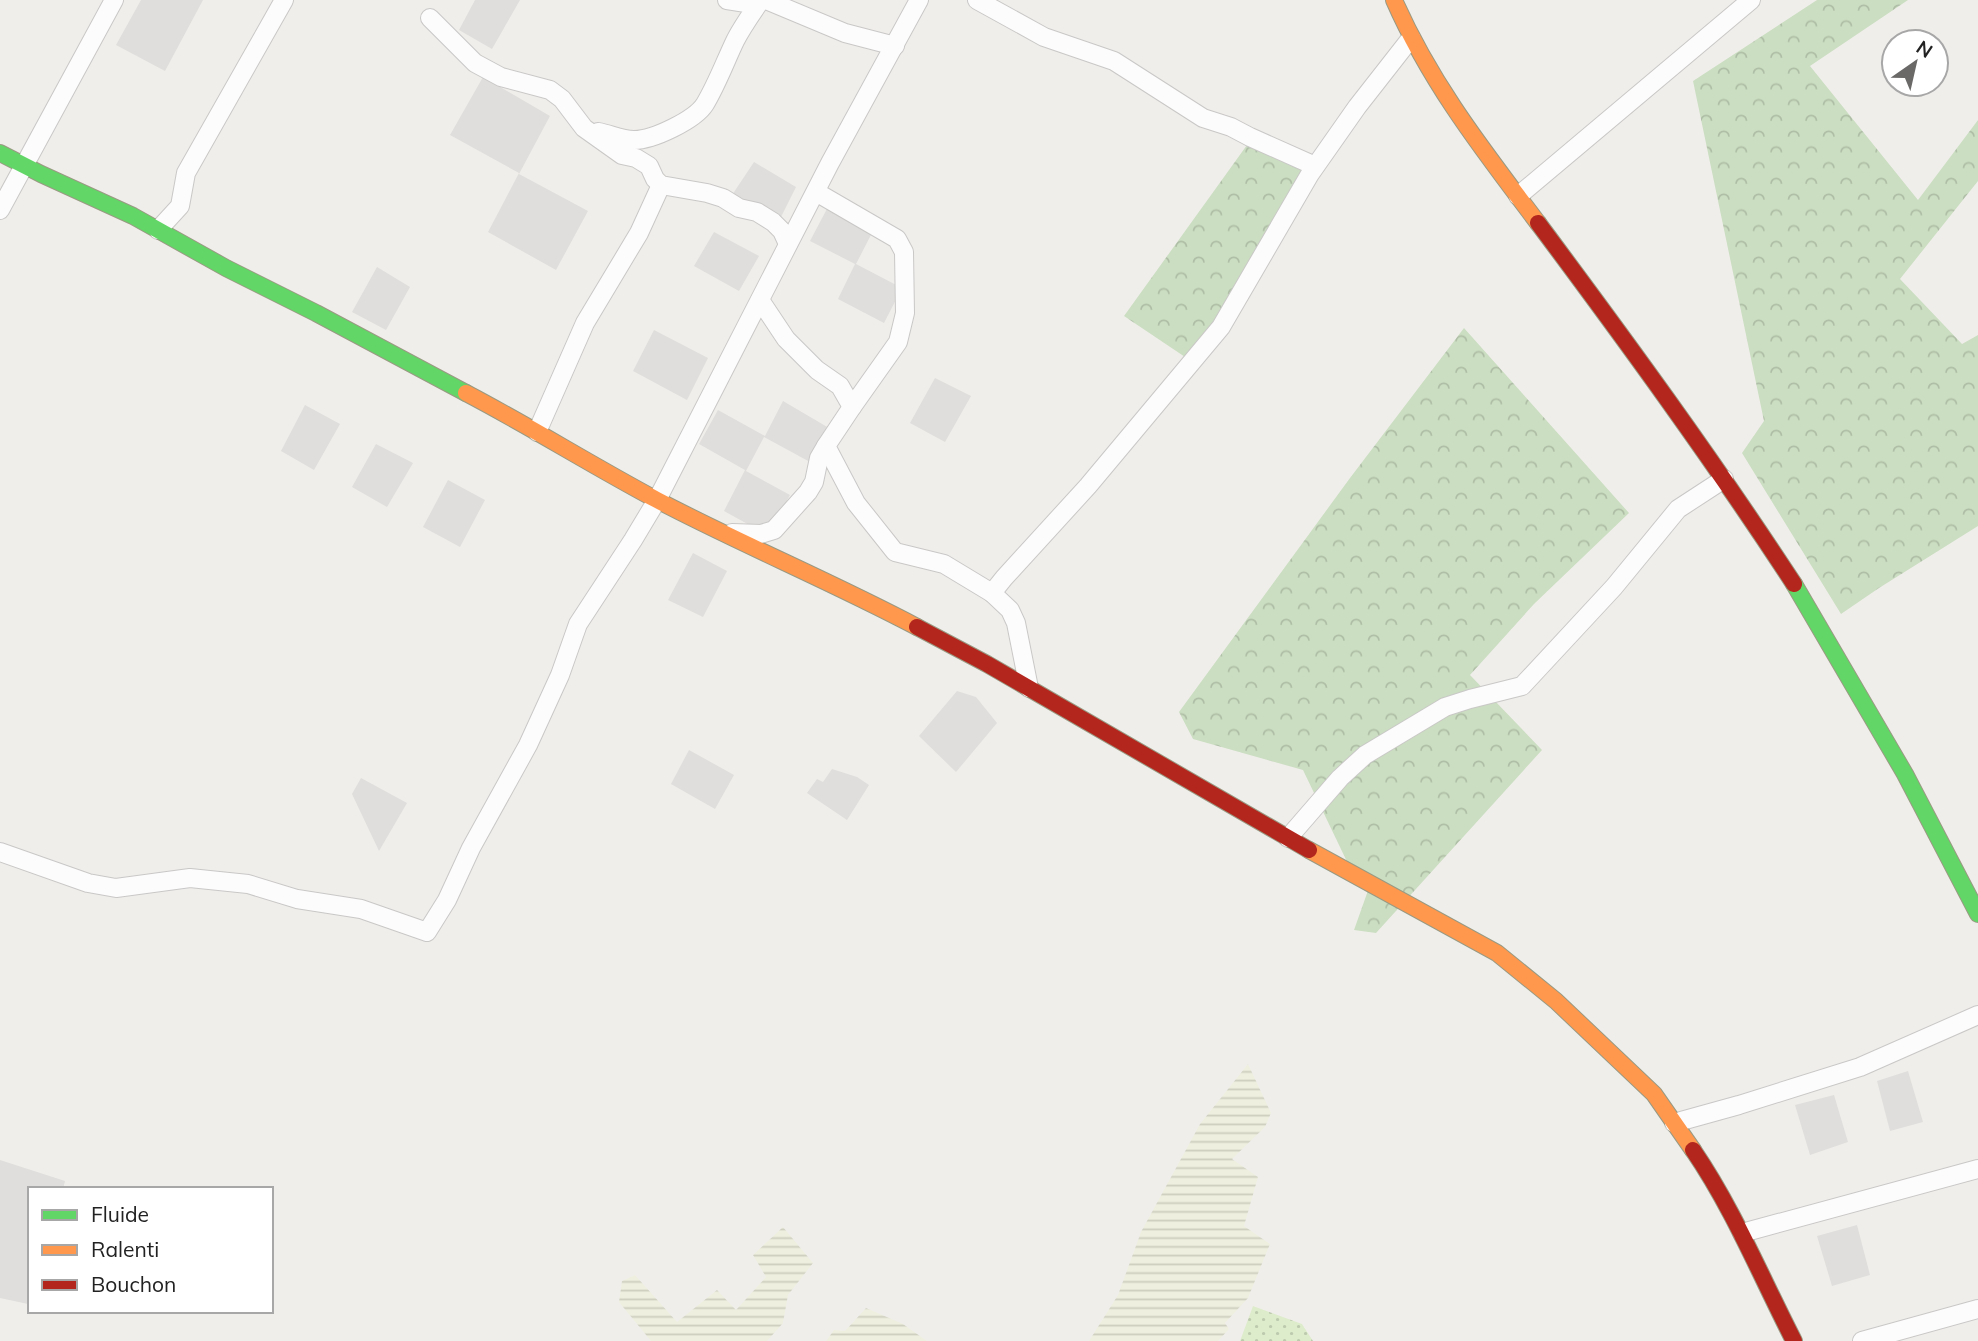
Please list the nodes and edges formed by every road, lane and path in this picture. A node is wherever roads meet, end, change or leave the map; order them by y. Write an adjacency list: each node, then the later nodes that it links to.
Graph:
1 (114, 0): 14 (street)
2 (284, 0): 20 (street)
3 (727, 0): 4 (street)
4 (761, 0): 11 (street); 12 (street)
5 (919, 0): 11 (street)
6 (977, 0): 15 (street)
7 (1394, 0): 10 (street)
8 (1751, 0): 18 (street)
9 (430, 18): 12 (street)
10 (1412, 38): 15 (street); 18 (street)
11 (895, 46): 17 (street)
12 (587, 131): 16 (street)
13 (0, 153): 14 (street)
14 (24, 165): 19 (street); 20 (street)
15 (1315, 166): 29 (street)
16 (661, 185): 21 (street); 24 (street)
17 (816, 192): 21 (street); 23 (street)
18 (1518, 196): 26 (street)
19 (0, 210)
20 (158, 230): 24 (street)
21 (788, 244): 22 (street)
22 (760, 300): 23 (street); 27 (street)
23 (852, 407): 25 (street)
24 (537, 432): 27 (street)
25 (826, 446): 28 (street); 29 (street)
26 (1724, 479): 31 (street); 33 (street)
27 (657, 500): 28 (street); 32 (street)
28 (722, 533): 30 (street)
29 (992, 593): 30 (street)
30 (1029, 688): 31 (street)
31 (1288, 838): 35 (street)
32 (0, 852)
33 (1978, 914)
34 (1978, 1015): 35 (street)
35 (1674, 1123): 37 (street)
36 (1978, 1169): 37 (street)
37 (1742, 1233): 39 (street)
38 (1978, 1309): 40 (street)
39 (1794, 1341)
40 (1862, 1341)

